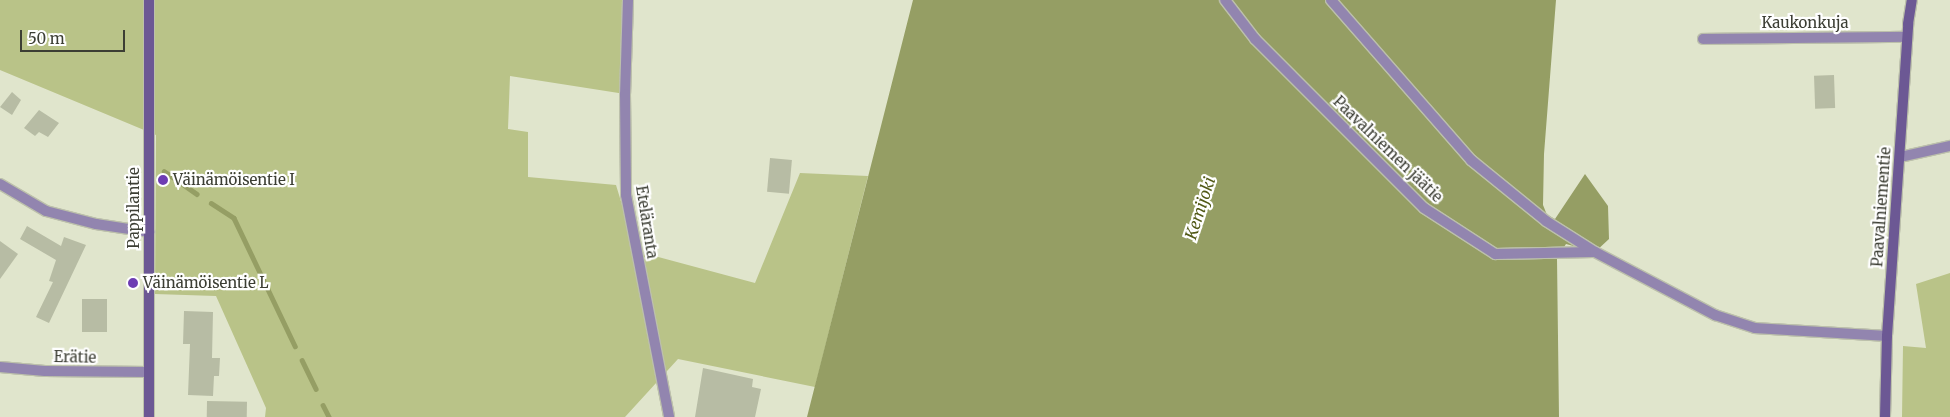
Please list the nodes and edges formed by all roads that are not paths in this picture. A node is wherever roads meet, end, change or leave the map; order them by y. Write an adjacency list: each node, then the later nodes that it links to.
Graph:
1 (149, 0): 11 (street, Pappilantie)
2 (628, 0): 17 (street, Eteläranta)
3 (1224, 0): 12 (street, Paavalniemen jäätie)
4 (1331, 0): 12 (street, Paavalniemen jäätie)
5 (1912, 0): 6 (street, Paavalniementie)
6 (1908, 37): 7 (street, Kaukonkuja); 9 (street, Paavalniementie)
7 (1703, 39)
8 (1950, 146): 9 (street)
9 (1900, 157): 13 (street, Paavalniementie)
10 (0, 184): 11 (street)
11 (149, 232): 15 (street, Pappilantie)
12 (1595, 252): 13 (street, Paavalniemen jäätie)
13 (1887, 336): 18 (street, Paavalniementie)
14 (0, 367): 15 (street, Erätie)
15 (149, 372): 16 (street, Pappilantie)
16 (149, 417)
17 (669, 417)
18 (1885, 417)

